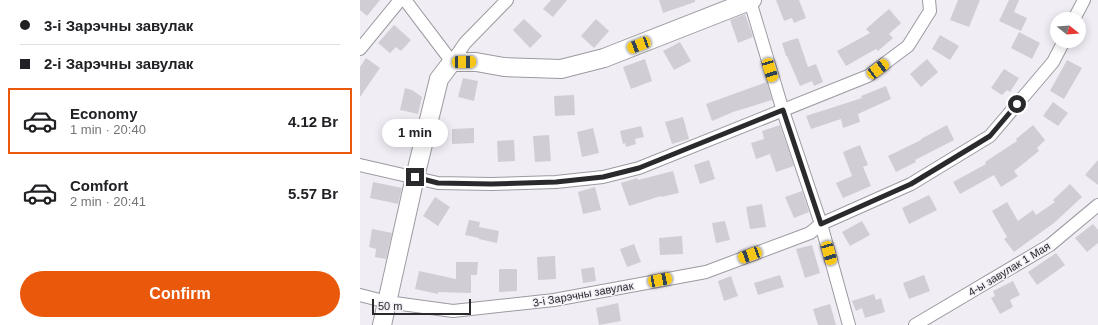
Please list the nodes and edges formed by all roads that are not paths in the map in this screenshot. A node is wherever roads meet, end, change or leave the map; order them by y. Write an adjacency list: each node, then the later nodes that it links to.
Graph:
1 (400, 0): 9 (street)
2 (405, 0): 10 (street)
3 (508, 0): 10 (street)
4 (929, 0): 11 (street)
5 (1084, 0): 7 (street)
6 (751, 1): 10 (street); 11 (street)
7 (1078, 12)
8 (1060, 48): 15 (street, 3-і Зарэчны завулак)
9 (360, 49)
10 (452, 62): 13 (street)
11 (783, 110): 13 (street); 15 (street)
12 (360, 165): 13 (street)
13 (415, 177): 17 (street)
14 (1098, 205): 20 (street, 4-ы завулак 1 Мая)
15 (821, 224): 17 (street, 3-і Зарэчны завулак); 19 (street)
16 (360, 296): 17 (street, 3-і Зарэчны завулак)
17 (387, 302): 18 (street)
18 (382, 325)
19 (849, 325)
20 (915, 325)

